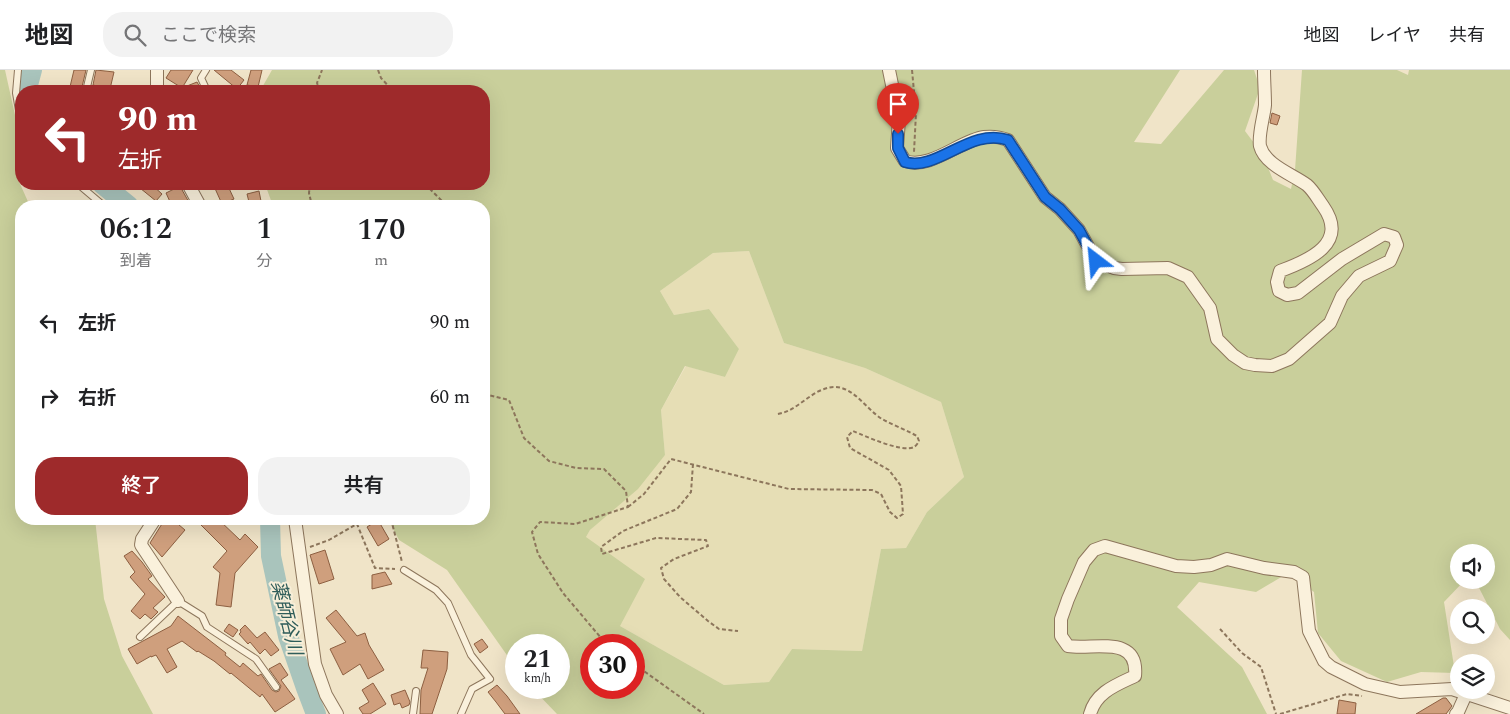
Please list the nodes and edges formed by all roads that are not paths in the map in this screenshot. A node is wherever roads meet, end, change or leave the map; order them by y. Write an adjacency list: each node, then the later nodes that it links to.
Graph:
1 (18, 70): 7 (lane)
2 (91, 70): 8 (lane)
3 (157, 70): 9 (street)
4 (206, 70): 10 (lane)
5 (889, 70): 6 (street)
6 (1264, 70)
7 (17, 85)
8 (87, 85)
9 (157, 85)
10 (205, 85)
11 (85, 190): 12 (lane)
12 (97, 200)
13 (152, 525): 16 (street)
14 (296, 525): 24 (street)
15 (404, 570): 26 (lane)
16 (178, 601): 17 (lane); 18 (lane)
17 (140, 637)
18 (276, 687)
19 (1450, 689): 27 (street)
20 (416, 691): 25 (lane)
21 (1464, 699): 28 (street)
22 (1482, 699): 23 (street)
23 (1510, 708)
24 (337, 714)
25 (413, 714)
26 (461, 714)
27 (1090, 714)
28 (1456, 714)

